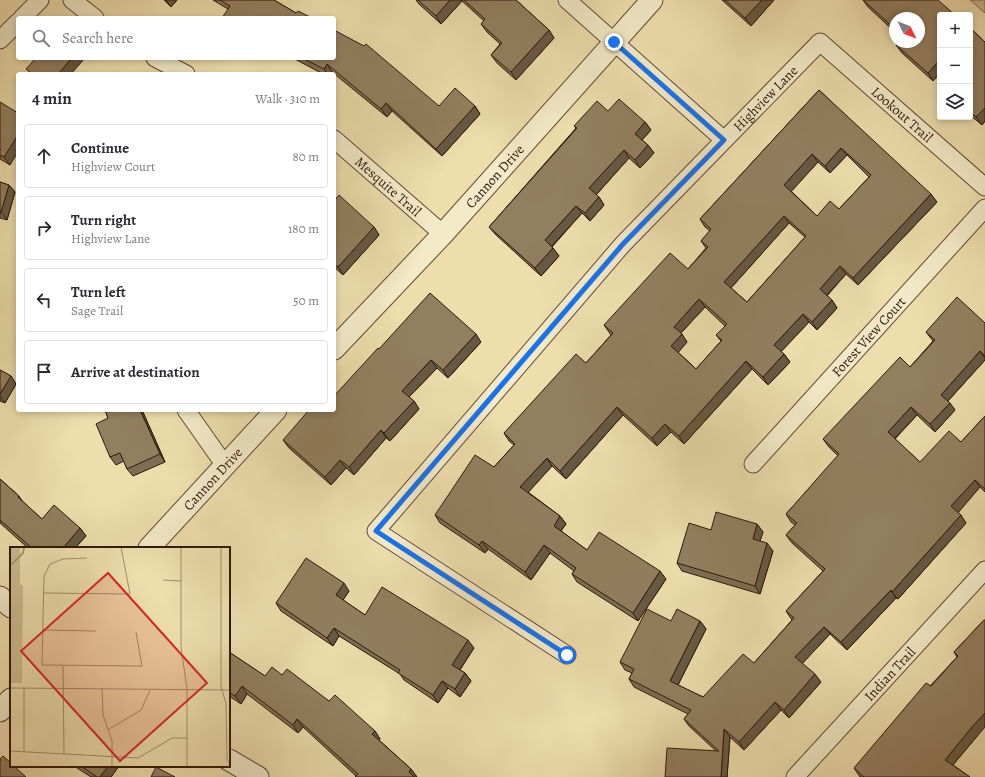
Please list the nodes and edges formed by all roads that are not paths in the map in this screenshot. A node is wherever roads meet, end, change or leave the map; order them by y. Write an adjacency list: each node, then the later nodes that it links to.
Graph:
1 (40, 0): 5 (street)
2 (72, 0): 6 (street)
3 (566, 0): 9 (street)
4 (652, 0): 9 (street, Cannon Drive)
5 (24, 16)
6 (92, 16)
7 (16, 24): 8 (street)
8 (0, 40)
9 (614, 42): 13 (street); 17 (street, Cannon Drive)
10 (820, 42): 13 (street, Highview Lane); 15 (street, Lookout Trail)
11 (159, 60): 12 (street)
12 (182, 72)
13 (724, 140): 27 (street, Highview Lane)
14 (336, 141): 17 (street, Mesquite Trail)
15 (985, 187)
16 (985, 208): 22 (street, Forest View Court)
17 (443, 234): 18 (street, Cannon Drive)
18 (336, 346)
19 (187, 412): 21 (street)
20 (274, 412): 21 (street, Cannon Drive)
21 (224, 464): 23 (street, Cannon Drive)
22 (753, 464)
23 (150, 547)
24 (985, 570): 32 (street, Indian Trail)
25 (0, 597): 26 (street)
26 (10, 606)
27 (567, 655)
28 (10, 700): 29 (street)
29 (0, 711)
30 (230, 761): 31 (street)
31 (258, 777)
32 (794, 777)

